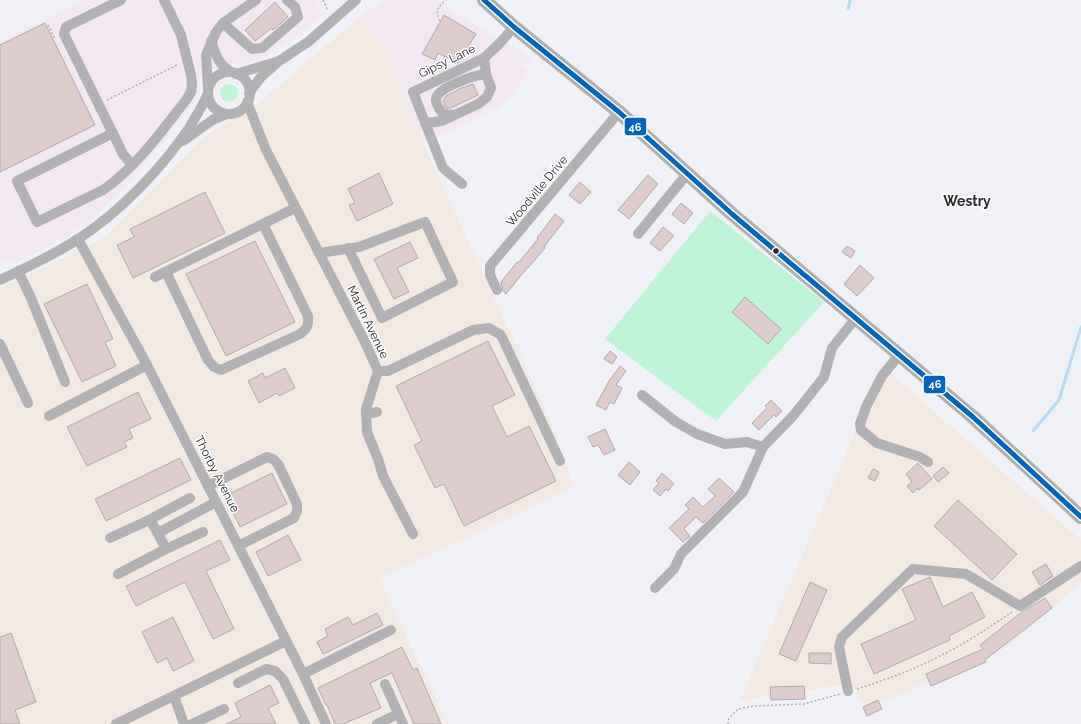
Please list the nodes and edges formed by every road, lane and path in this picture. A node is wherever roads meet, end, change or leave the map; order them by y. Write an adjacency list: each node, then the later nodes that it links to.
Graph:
1 (121, 0): 21 (street)
2 (164, 0): 16 (street)
3 (256, 0): 11 (street)
4 (287, 0): 11 (street)
5 (323, 0): 9 (path)
6 (356, 0): 9 (street)
7 (446, 0): 10 (path)
8 (484, 0): 12 (highway)
9 (333, 20): 15 (street)
10 (440, 21)
11 (223, 23): 13 (street)
12 (514, 27): 14 (street, Gipsy Lane); 22 (highway)
13 (211, 41): 17 (street); 19 (street)
14 (484, 58): 18 (street); 25 (street, Gipsy Lane)
15 (280, 61): 17 (street); 20 (street)
16 (188, 62): 21 (path); 29 (street)
17 (233, 73): 19 (street); 20 (street)
18 (486, 74): 24 (street); 24 (street)
19 (208, 91): 23 (street); 28 (street)
20 (248, 97): 23 (street); 26 (street, Martin Avenue)
21 (98, 104): 27 (street)
22 (619, 112): 30 (highway); 42 (street, Woodville Drive)
23 (229, 114): 26 (street, Martin Avenue); 28 (street)
24 (454, 116): 25 (street)
25 (425, 123): 31 (street, Gipsy Lane)
26 (257, 129): 32 (street, Martin Avenue)
27 (113, 134): 29 (street); 29 (street)
28 (177, 145): 35 (street)
29 (132, 165)
30 (687, 174): 34 (street); 43 (highway)
31 (462, 184)
32 (295, 208): 33 (street); 37 (street, Martin Avenue)
33 (263, 224): 39 (street); 39 (street)
34 (638, 234)
35 (78, 239): 38 (street); 46 (street, Thorby Avenue)
36 (348, 248): 36 (street); 37 (street)
37 (319, 253): 47 (street, Martin Avenue)
38 (18, 272): 41 (street); 48 (street)
39 (166, 272): 40 (street)
40 (155, 278)
41 (0, 280)
42 (497, 290)
43 (856, 319): 45 (highway); 54 (street)
44 (0, 344): 50 (street)
45 (899, 355): 56 (street); 60 (highway)
46 (147, 365): 53 (street); 57 (street, Thorby Avenue)
47 (378, 372): 52 (street, Martin Avenue); 55 (street)
48 (65, 382)
49 (642, 394): 54 (street)
50 (28, 403)
51 (377, 412): 52 (street)
52 (366, 414): 64 (street, Martin Avenue)
53 (49, 416)
54 (763, 446): 70 (street)
55 (560, 461)
56 (928, 462)
57 (208, 486): 59 (street, Thorby Avenue); 66 (street)
58 (190, 498): 61 (street)
59 (216, 502): 63 (street); 66 (street, Thorby Avenue)
60 (1081, 517)
61 (147, 521): 63 (street); 65 (street)
62 (203, 532): 67 (street)
63 (158, 533): 67 (street)
64 (413, 534)
65 (110, 538)
66 (238, 546): 73 (street, Thorby Avenue)
67 (164, 550): 69 (street)
68 (1081, 566): 71 (street)
69 (118, 574)
70 (655, 588)
71 (1020, 606): 79 (path); 79 (street)
72 (391, 630): 76 (street)
73 (286, 640): 74 (street); 76 (street, Thorby Avenue)
74 (249, 658): 75 (street); 80 (street)
75 (256, 674): 77 (street); 87 (street)
76 (302, 674): 88 (street, Thorby Avenue)
77 (238, 683)
78 (385, 684): 82 (street)
79 (848, 691): 91 (path)
80 (174, 696): 83 (street); 85 (street)
81 (224, 709): 86 (street)
82 (398, 714): 89 (street); 90 (street)
83 (128, 721): 84 (street)
84 (116, 724)
85 (184, 724)
86 (192, 724)
87 (305, 724)
88 (326, 724)
89 (377, 724)
90 (403, 724)
91 (728, 724)

